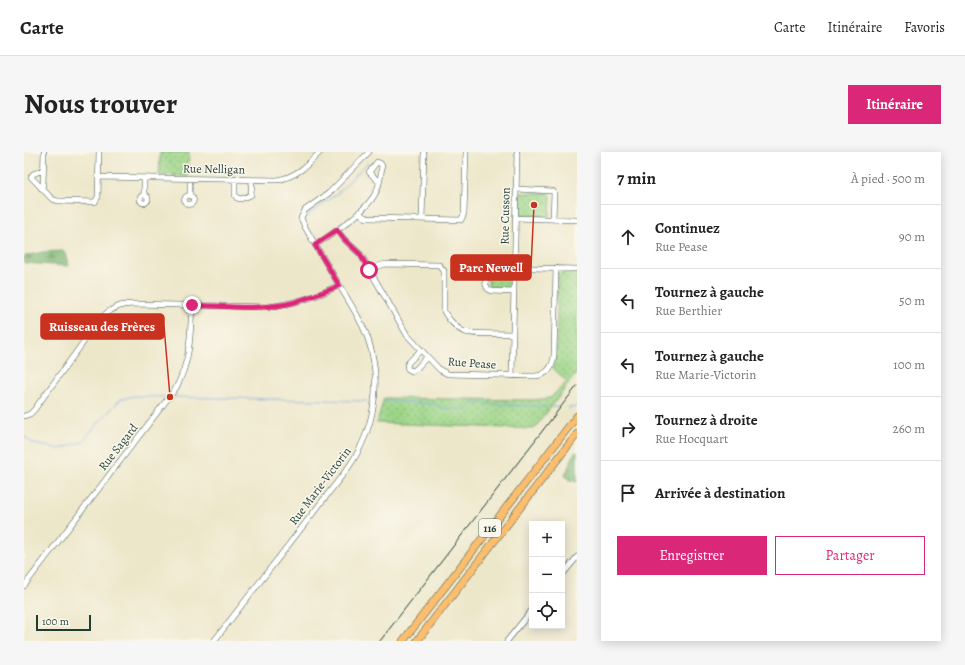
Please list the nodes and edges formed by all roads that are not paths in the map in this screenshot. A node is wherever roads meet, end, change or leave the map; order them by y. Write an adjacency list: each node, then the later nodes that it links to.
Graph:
1 (44, 152): 8 (street)
2 (99, 152): 9 (street)
3 (320, 152): 13 (street, Rue Nelligan)
4 (369, 152): 25 (street, Rue Marie-Victorin)
5 (424, 152): 22 (street)
6 (466, 152): 22 (street)
7 (517, 152): 16 (street, Rue Cusson)
8 (43, 170): 15 (street); 15 (street)
9 (99, 177): 10 (street, Rue Nelligan); 15 (street)
10 (144, 178): 11 (street, Rue Nelligan); 17 (street)
11 (190, 179): 12 (street, Rue Nelligan); 18 (street)
12 (235, 180): 13 (street, Rue Nelligan); 13 (street)
13 (252, 180)
14 (379, 182): 19 (street)
15 (41, 188)
16 (516, 190): 20 (street, Rue Cusson); 21 (street)
17 (144, 195)
18 (190, 195)
19 (359, 212): 22 (street); 24 (street)
20 (515, 218): 21 (street); 26 (street, Rue Cusson)
21 (553, 219): 23 (street)
22 (422, 220)
23 (577, 220)
24 (337, 230): 25 (street); 29 (street, Rue Pease)
25 (315, 245): 30 (street, Rue Marie-Victorin)
26 (514, 268): 27 (street); 31 (street, Rue Cusson); 31 (street)
27 (556, 268): 28 (street); 36 (street, Rue Pease)
28 (577, 269)
29 (369, 270): 33 (street); 34 (street, Rue Pease)
30 (339, 285): 32 (street); 44 (street, Rue Marie-Victorin)
31 (513, 292): 33 (street, Rue Cusson)
32 (192, 305): 37 (street); 42 (street, Rue Sagard)
33 (512, 334): 36 (street, Rue Cusson)
34 (421, 350): 35 (street, Rue Pease); 35 (street)
35 (427, 357): 36 (street, Rue Pease)
36 (512, 376)
37 (24, 416)
38 (577, 416): 45 (highway, 116)
39 (577, 434): 46 (highway, 116)
40 (577, 557): 41 (street)
41 (565, 571)
42 (24, 586)
43 (529, 614): 47 (street)
44 (214, 641)
45 (403, 641)
46 (417, 641)
47 (507, 641)

